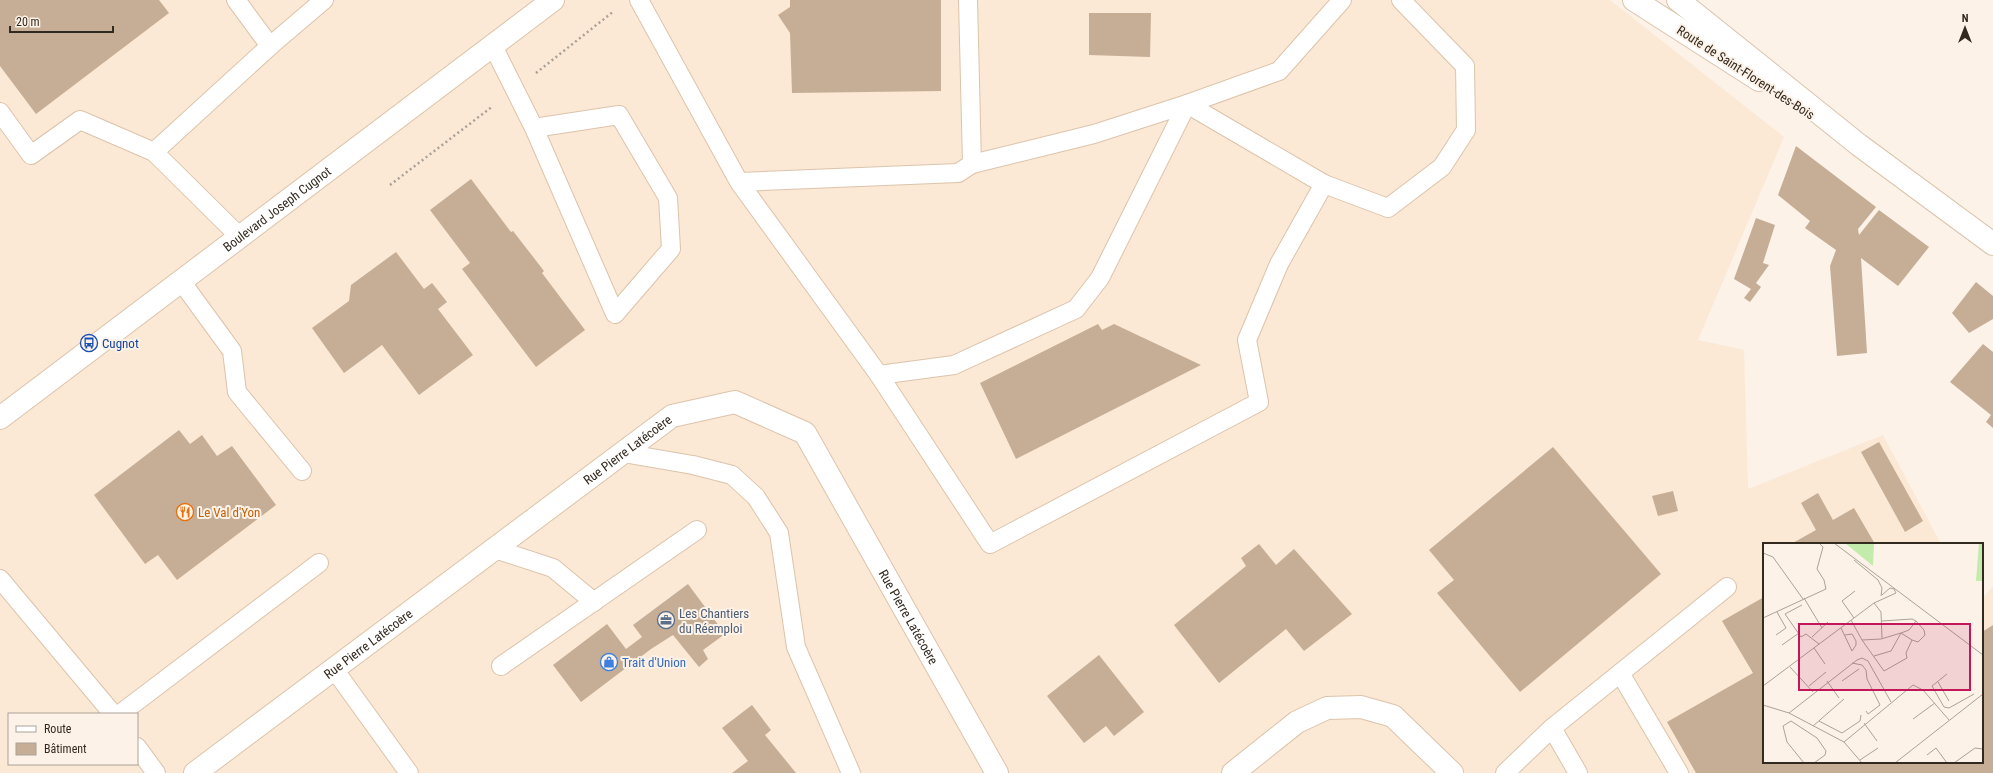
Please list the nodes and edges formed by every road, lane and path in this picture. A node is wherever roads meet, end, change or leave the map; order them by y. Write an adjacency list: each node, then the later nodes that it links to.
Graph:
1 (236, 0): 10 (lane)
2 (324, 0): 10 (lane)
3 (553, 0): 11 (street, Boulevard Joseph Cugnot)
4 (639, 0): 18 (lane)
5 (968, 0): 17 (lane)
6 (1342, 0): 12 (lane)
7 (1401, 0): 19 (lane)
8 (1634, 0): 15 (street, Route de Saint-Florent-des-Bois)
9 (1678, 0): 15 (street, Route de Saint-Florent-des-Bois)
10 (270, 46): 16 (lane)
11 (493, 46): 14 (lane); 20 (street, Boulevard Joseph Cugnot)
12 (1187, 104): 17 (lane); 19 (lane); 23 (lane)
13 (0, 112): 16 (lane)
14 (534, 128): 14 (lane)
15 (1859, 144): 21 (street, Route de Saint-Florent-des-Bois)
16 (154, 152): 20 (lane)
17 (972, 164): 18 (lane)
18 (739, 182): 23 (lane)
19 (1324, 184): 23 (lane)
20 (239, 236): 22 (street, Boulevard Joseph Cugnot)
21 (1993, 244)
22 (181, 281): 24 (street, Boulevard Joseph Cugnot); 26 (lane)
23 (879, 375)
24 (0, 418)
25 (623, 453): 28 (street, Rue Pierre Latécoère); 43 (lane); 44 (street, Rue Pierre Latécoère)
26 (302, 471)
27 (697, 530): 32 (lane)
28 (495, 549): 32 (lane); 34 (street, Rue Pierre Latécoère)
29 (319, 563): 37 (lane)
30 (0, 579): 36 (lane)
31 (1727, 587): 35 (lane)
32 (594, 602): 33 (lane)
33 (502, 666)
34 (334, 669): 41 (street, Rue Pierre Latécoère); 42 (lane)
35 (1620, 673): 38 (lane); 49 (lane)
36 (111, 713)
37 (121, 713)
38 (1552, 728): 47 (lane); 48 (lane)
39 (138, 748): 40 (lane)
40 (156, 773)
41 (195, 773)
42 (409, 773)
43 (851, 773)
44 (997, 773)
45 (1234, 773): 46 (street)
46 (1452, 773)
47 (1505, 773)
48 (1578, 773)
49 (1679, 773)

